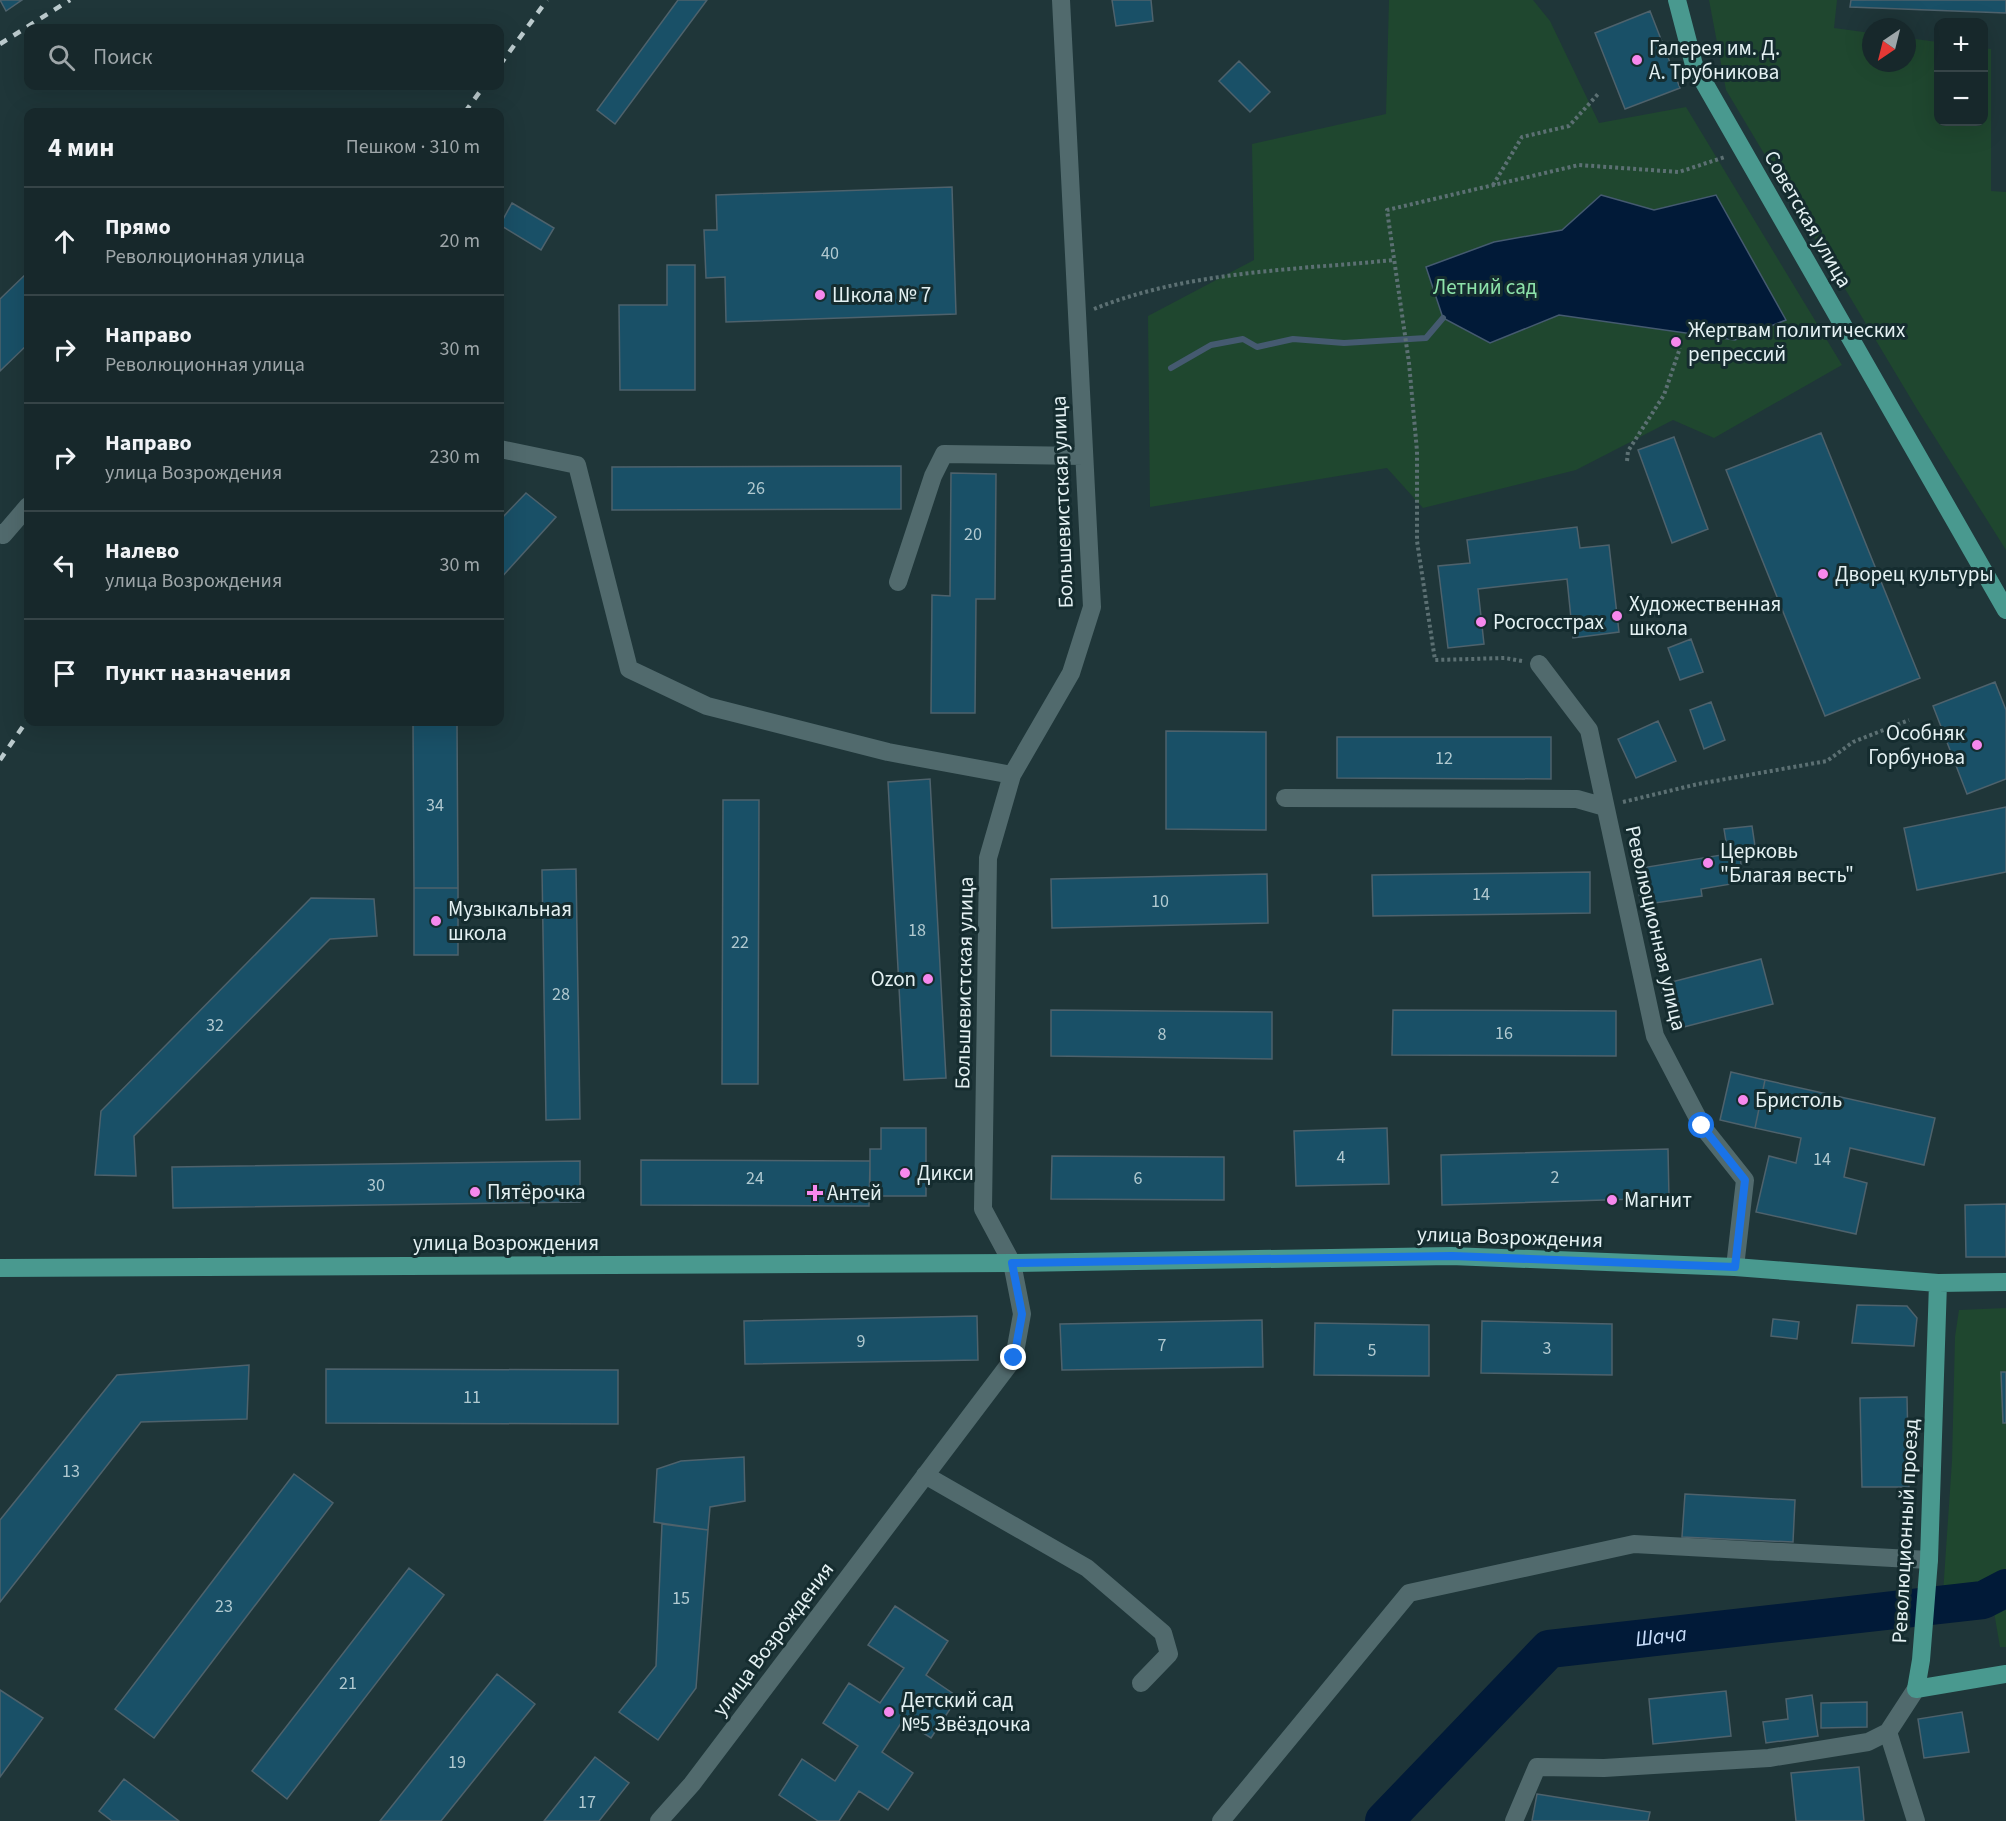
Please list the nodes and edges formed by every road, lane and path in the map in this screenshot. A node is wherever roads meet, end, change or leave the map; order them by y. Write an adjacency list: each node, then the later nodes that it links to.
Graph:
1 (1060, 0): 7 (street, Большевистская улица)
2 (1677, 0): 4 (main road, Советская улица)
3 (1599, 93): 5 (path)
4 (1743, 150): 5 (path); 15 (main road, Советская улица)
5 (1492, 185): 6 (path)
6 (1394, 260): 7 (path); 16 (path)
7 (1077, 316): 10 (street, Большевистская улица)
8 (1680, 348): 11 (path)
9 (504, 450): 18 (street)
10 (1084, 456): 14 (street); 18 (street, Большевистская улица)
11 (1627, 461)
12 (24, 511): 13 (street)
13 (1, 536)
14 (898, 582)
15 (2006, 610)
16 (1539, 664): 20 (street, Революционная улица)
17 (1909, 720): 20 (path)
18 (1012, 775): 21 (street, Большевистская улица)
19 (1285, 798): 20 (street)
20 (1605, 807): 22 (street, Революционная улица)
21 (1012, 1263): 22 (main road, улица Возрождения); 23 (main road, улица Возрождения); 26 (street, улица Возрождения)
22 (1735, 1267): 25 (main road, улица Возрождения)
23 (0, 1268)
24 (2006, 1282): 25 (main road, улица Возрождения)
25 (1938, 1283): 27 (main road, Революционный проезд)
26 (925, 1475): 29 (street); 32 (street, улица Возрождения)
27 (1929, 1560): 30 (main road, Революционный проезд); 33 (street)
28 (2006, 1674): 30 (main road)
29 (1141, 1683)
30 (1916, 1689): 31 (street)
31 (1888, 1731): 34 (street); 35 (street)
32 (660, 1821)
33 (1221, 1821)
34 (1514, 1821)
35 (1916, 1821)

